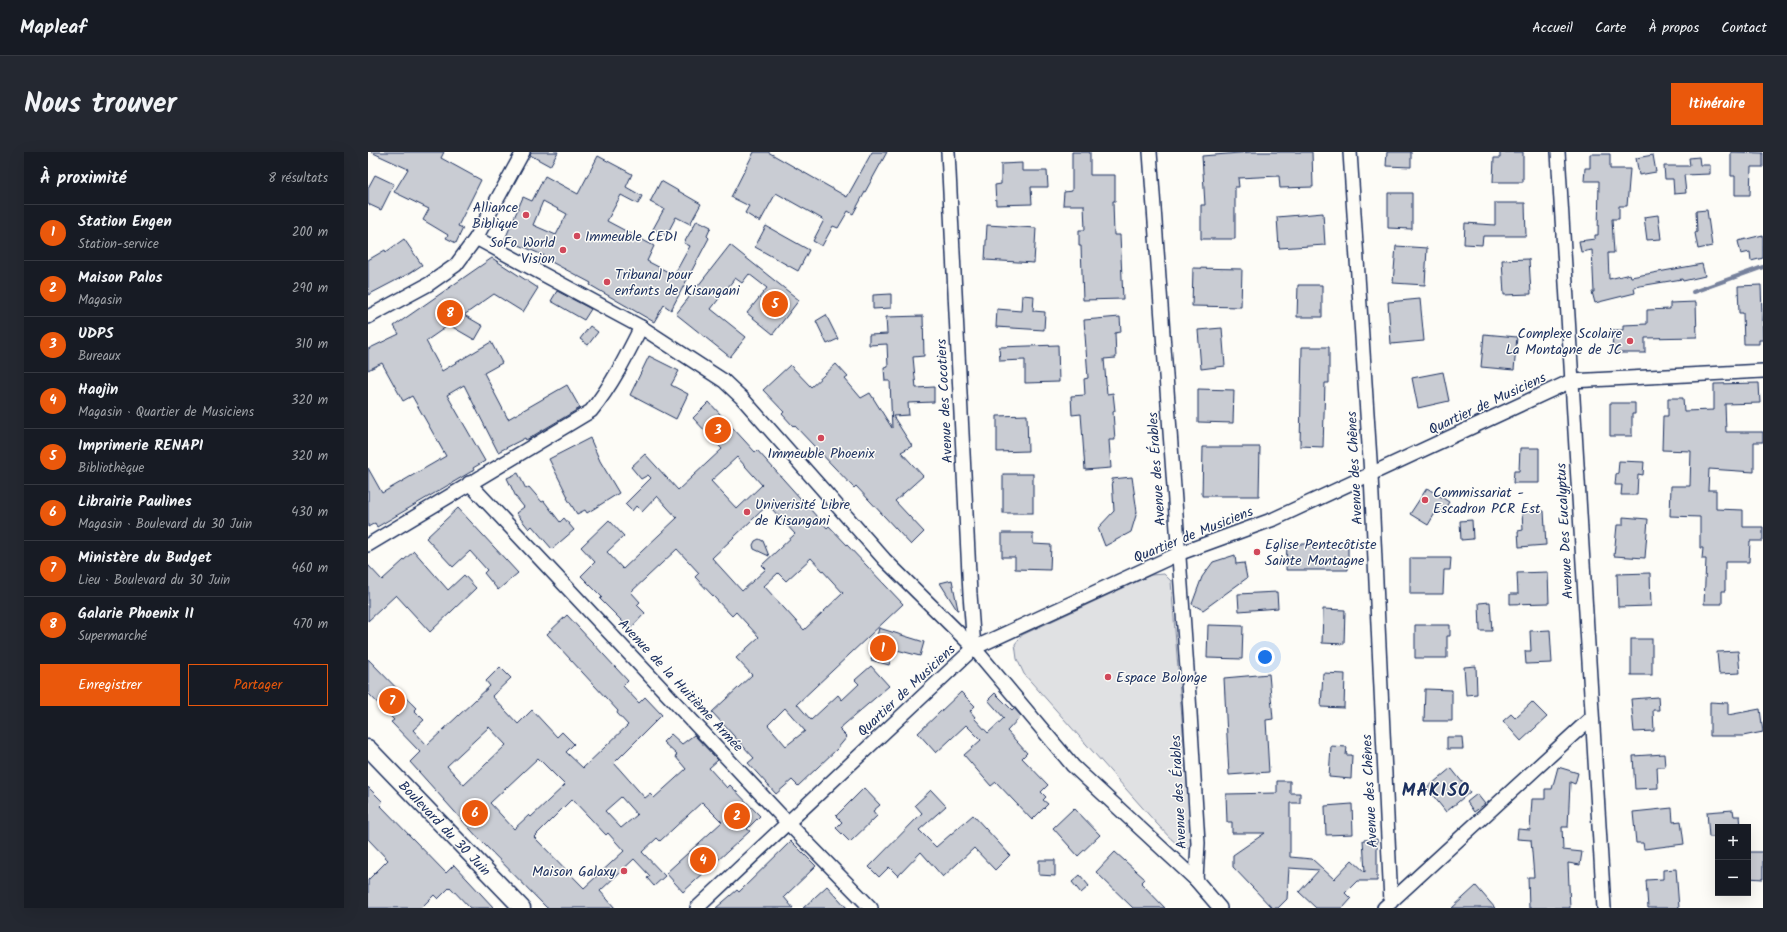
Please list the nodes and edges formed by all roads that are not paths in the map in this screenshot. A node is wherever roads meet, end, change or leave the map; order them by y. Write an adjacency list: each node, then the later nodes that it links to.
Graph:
1 (523, 152): 6 (street)
2 (948, 152): 15 (street, Avenue des Cocotiers)
3 (1150, 152): 14 (street, Avenue des Érables)
4 (1350, 152): 11 (street, Avenue des Chênes)
5 (1558, 152): 10 (street, Avenue Des Eucalyptus)
6 (476, 238): 7 (street); 8 (street)
7 (368, 318)
8 (641, 327): 12 (street); 15 (street)
9 (1763, 371): 10 (street, Quartier de Musiciens)
10 (1571, 381): 11 (street, Quartier de Musiciens); 16 (street, Avenue Des Eucalyptus)
11 (1371, 475): 14 (street, Quartier de Musiciens); 20 (street, Avenue des Chênes)
12 (469, 483): 13 (street); 18 (street, Avenue de la Huitième Armée)
13 (368, 545)
14 (1178, 554): 15 (street, Quartier de Musiciens); 19 (street, Avenue des Érables)
15 (974, 648): 18 (street, Quartier de Musiciens); 19 (street)
16 (1591, 718): 20 (street); 25 (street, Avenue Des Eucalyptus)
17 (368, 748): 21 (street, Boulevard du 30 Juin)
18 (788, 822): 22 (street, Quartier de Musiciens); 23 (street, Avenue de la Huitième Armée)
19 (1196, 880): 24 (street)
20 (1387, 905)
21 (522, 908)
22 (697, 908)
23 (871, 908)
24 (1220, 908)
25 (1604, 908)

